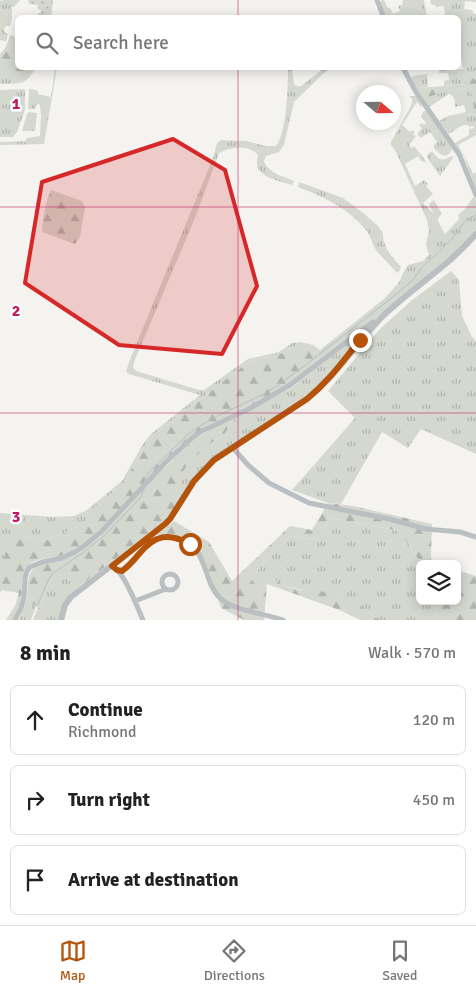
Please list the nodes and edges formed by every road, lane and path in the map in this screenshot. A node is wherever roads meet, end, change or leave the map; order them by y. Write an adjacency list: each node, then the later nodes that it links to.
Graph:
1 (377, 0): 2 (street)
2 (383, 15)
3 (404, 70): 4 (street)
4 (476, 195)
5 (476, 234): 6 (street)
6 (378, 322): 7 (street); 12 (street)
7 (233, 448): 8 (street); 9 (street)
8 (476, 537)
9 (114, 568): 11 (street); 13 (street); 15 (street)
10 (166, 589): 11 (street)
11 (135, 600): 14 (street)
12 (15, 620)
13 (61, 620)
14 (143, 620)
15 (283, 620)

